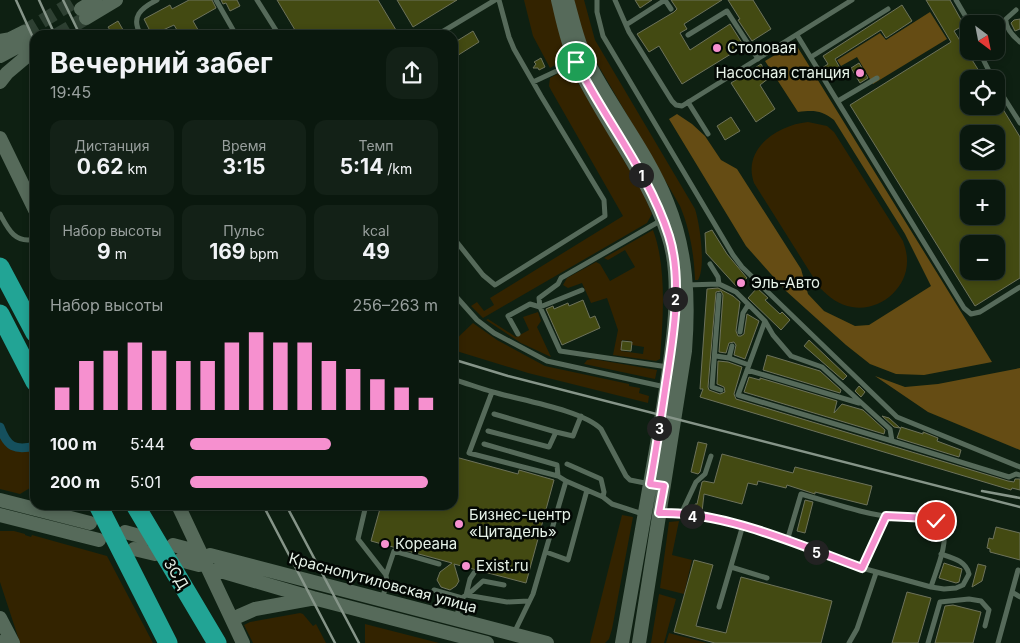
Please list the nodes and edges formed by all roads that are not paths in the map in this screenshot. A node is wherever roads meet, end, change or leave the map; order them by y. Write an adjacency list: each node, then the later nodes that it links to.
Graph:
1 (95, 0): 15 (main road)
2 (116, 0): 15 (main road)
3 (156, 0): 21 (lane)
4 (216, 0): 22 (lane)
5 (257, 0): 23 (lane)
6 (495, 0): 24 (lane)
7 (499, 0): 37 (lane)
8 (558, 0): 33 (main road)
9 (567, 0): 52 (main road)
10 (597, 0): 83 (lane)
11 (615, 0): 20 (lane)
12 (665, 0): 16 (lane); 20 (lane)
13 (852, 0): 25 (lane)
14 (956, 0): 19 (lane)
15 (80, 7)
16 (671, 9)
17 (888, 9): 31 (lane)
18 (1016, 10): 28 (lane)
19 (965, 15)
20 (626, 25): 40 (lane)
21 (138, 30)
22 (233, 30)
23 (276, 30)
24 (445, 30)
25 (797, 34): 31 (lane); 32 (lane)
26 (688, 35): 32 (lane)
27 (0, 41): 29 (main road)
28 (1020, 42)
29 (29, 43): 30 (main road); 34 (main road); 36 (main road)
30 (0, 56)
31 (811, 57): 39 (lane)
32 (758, 59): 40 (lane)
33 (576, 62): 37 (lane); 46 (main road)
34 (0, 67)
35 (876, 78): 39 (lane)
36 (0, 82)
37 (533, 82): 48 (lane)
38 (1005, 100): 41 (lane)
39 (838, 101): 53 (lane)
40 (688, 102): 42 (lane)
41 (1020, 124)
42 (708, 134)
43 (0, 138): 44 (main road)
44 (30, 200)
45 (0, 214): 47 (lane)
46 (663, 220): 58 (lane); 67 (main road)
47 (30, 239)
48 (458, 243)
49 (710, 264): 51 (lane)
50 (0, 267): 61 (highway)
51 (719, 284): 52 (lane); 57 (lane)
52 (686, 285): 87 (main road)
53 (1020, 286)
54 (582, 290): 58 (lane)
55 (719, 295): 65 (lane)
56 (458, 299): 71 (lane)
57 (748, 305): 60 (lane); 62 (lane)
58 (540, 307): 63 (lane); 67 (lane)
59 (0, 314): 69 (highway)
60 (765, 321): 68 (lane); 74 (lane)
61 (30, 324)
62 (740, 332)
63 (518, 334)
64 (732, 346): 66 (lane)
65 (716, 356): 66 (lane); 72 (lane)
66 (729, 358): 68 (lane)
67 (669, 367): 71 (main road)
68 (748, 368): 74 (lane); 79 (lane)
69 (30, 372)
70 (458, 381): 73 (lane)
71 (666, 387): 87 (main road)
72 (721, 390)
73 (492, 392): 76 (lane); 84 (lane)
74 (860, 403): 79 (lane)
75 (494, 414): 78 (lane)
76 (581, 416): 78 (lane); 87 (lane)
77 (488, 431): 78 (lane)
78 (556, 432)
79 (892, 441): 85 (lane)
80 (484, 444): 84 (lane)
81 (711, 456): 99 (lane)
82 (567, 464): 89 (lane)
83 (1020, 466)
84 (558, 476): 86 (lane)
85 (1020, 476)
86 (566, 481): 88 (lane); 111 (lane)
87 (657, 485): 97 (main road); 98 (main road)
88 (587, 490): 89 (lane); 111 (lane)
89 (602, 497): 98 (lane)
90 (0, 500): 91 (main road)
91 (30, 508)
92 (39, 510): 102 (main road)
93 (101, 510): 143 (highway)
94 (138, 510): 141 (highway, ЗСД)
95 (180, 510): 144 (main road)
96 (365, 510): 124 (lane)
97 (659, 513): 98 (lane); 99 (lane); 148 (main road)
98 (645, 514): 147 (main road)
99 (681, 514): 103 (lane)
100 (886, 516): 107 (lane); 113 (lane); 119 (lane)
101 (3, 517): 106 (main road)
102 (90, 523)
103 (743, 525): 107 (lane); 118 (lane)
104 (125, 532): 105 (main road)
105 (148, 538)
106 (99, 540)
107 (787, 541): 119 (lane)
108 (173, 545): 110 (main road)
109 (134, 549): 112 (main road)
110 (192, 550)
111 (546, 552): 134 (lane)
112 (155, 554)
113 (941, 554): 127 (lane); 127 (lane)
114 (210, 555): 133 (main road, Краснопутиловская улица)
115 (180, 560): 117 (main road)
116 (439, 564): 124 (lane)
117 (199, 565)
118 (730, 567): 125 (lane); 135 (lane)
119 (862, 568): 123 (lane)
120 (217, 570): 132 (main road, Краснопутиловская улица)
121 (1018, 570): 129 (lane)
122 (474, 573): 130 (lane)
123 (876, 573): 127 (lane); 149 (lane)
124 (386, 575): 133 (lane)
125 (767, 578)
126 (504, 585): 130 (lane)
127 (931, 587)
128 (434, 590): 130 (lane)
129 (1012, 592): 131 (lane); 151 (lane)
130 (464, 597): 134 (lane); 138 (lane)
131 (1020, 597)
132 (313, 598): 136 (main road); 145 (main road, Краснопутиловская улица)
133 (382, 600): 138 (main road, Краснопутиловская улица)
134 (529, 601): 140 (lane)
135 (719, 607)
136 (239, 616)
137 (0, 618): 142 (main road)
138 (456, 619): 140 (main road, Краснопутиловская улица)
139 (985, 626): 150 (lane)
140 (514, 634): 146 (main road, Краснопутиловская улица)
141 (222, 635)
142 (12, 643)
143 (168, 643)
144 (243, 643)
145 (487, 643)
146 (547, 643)
147 (622, 643)
148 (639, 643)
149 (849, 643)
150 (928, 643)
151 (998, 643)

